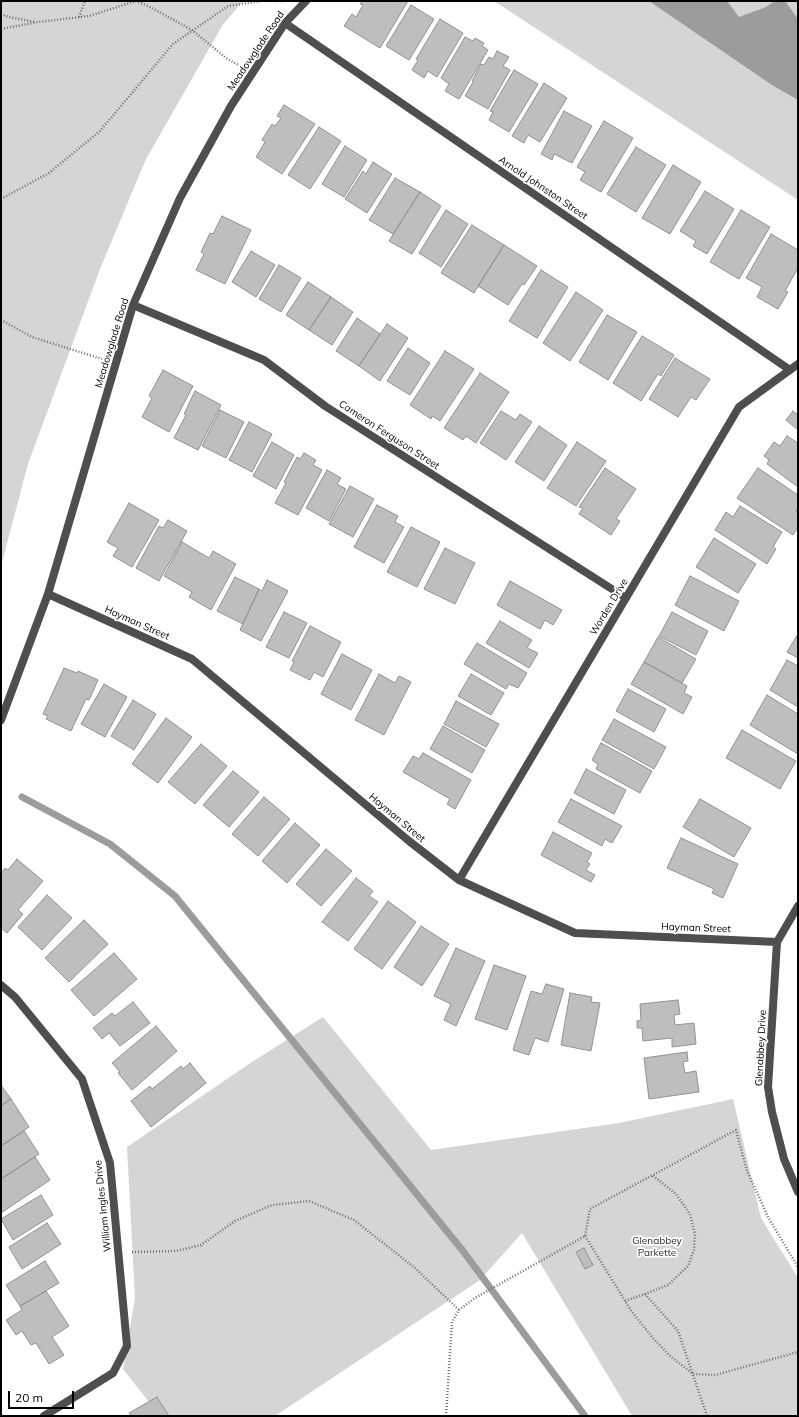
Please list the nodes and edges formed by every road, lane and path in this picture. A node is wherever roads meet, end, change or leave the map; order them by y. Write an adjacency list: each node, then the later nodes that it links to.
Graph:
1 (85, 1): 7 (path)
2 (149, 1): 5 (path)
3 (260, 1): 11 (path)
4 (306, 1): 9 (street, Meadowglade Road)
5 (148, 6): 7 (path); 11 (path)
6 (1, 14): 8 (path)
7 (79, 17): 8 (path)
8 (38, 22): 10 (path)
9 (285, 24): 12 (street, Meadowglade Road); 18 (street, Arnold Johnston Street)
10 (1, 29)
11 (192, 30): 12 (path); 13 (path)
12 (252, 74): 14 (street, Meadowglade Road)
13 (1, 199)
14 (133, 305): 16 (street, Meadowglade Road); 20 (street, Cameron Ferguson Street)
15 (1, 320): 16 (path)
16 (116, 363): 19 (street, Meadowglade Road)
17 (798, 364): 18 (street, Worden Drive)
18 (790, 370): 20 (street, Worden Drive)
19 (48, 594): 21 (street, Meadowglade Road); 22 (street, Hayman Street)
20 (626, 598): 22 (street, Worden Drive)
21 (1, 720)
22 (459, 880): 24 (street, Hayman Street)
23 (798, 906): 24 (street, Glenabbey Drive)
24 (777, 942): 27 (street, Glenabbey Drive)
25 (1, 985): 29 (street, William Ingles Drive)
26 (652, 1175): 28 (path); 30 (path); 31 (path)
27 (798, 1192)
28 (585, 1236): 32 (path); 33 (path)
29 (118, 1252): 33 (path); 36 (street, William Ingles Drive)
30 (798, 1267)
31 (645, 1294): 32 (path); 35 (path)
32 (625, 1300): 35 (path)
33 (459, 1310): 37 (path)
34 (798, 1352): 35 (path)
35 (693, 1374): 38 (path)
36 (44, 1416)
37 (446, 1416)
38 (707, 1416)

